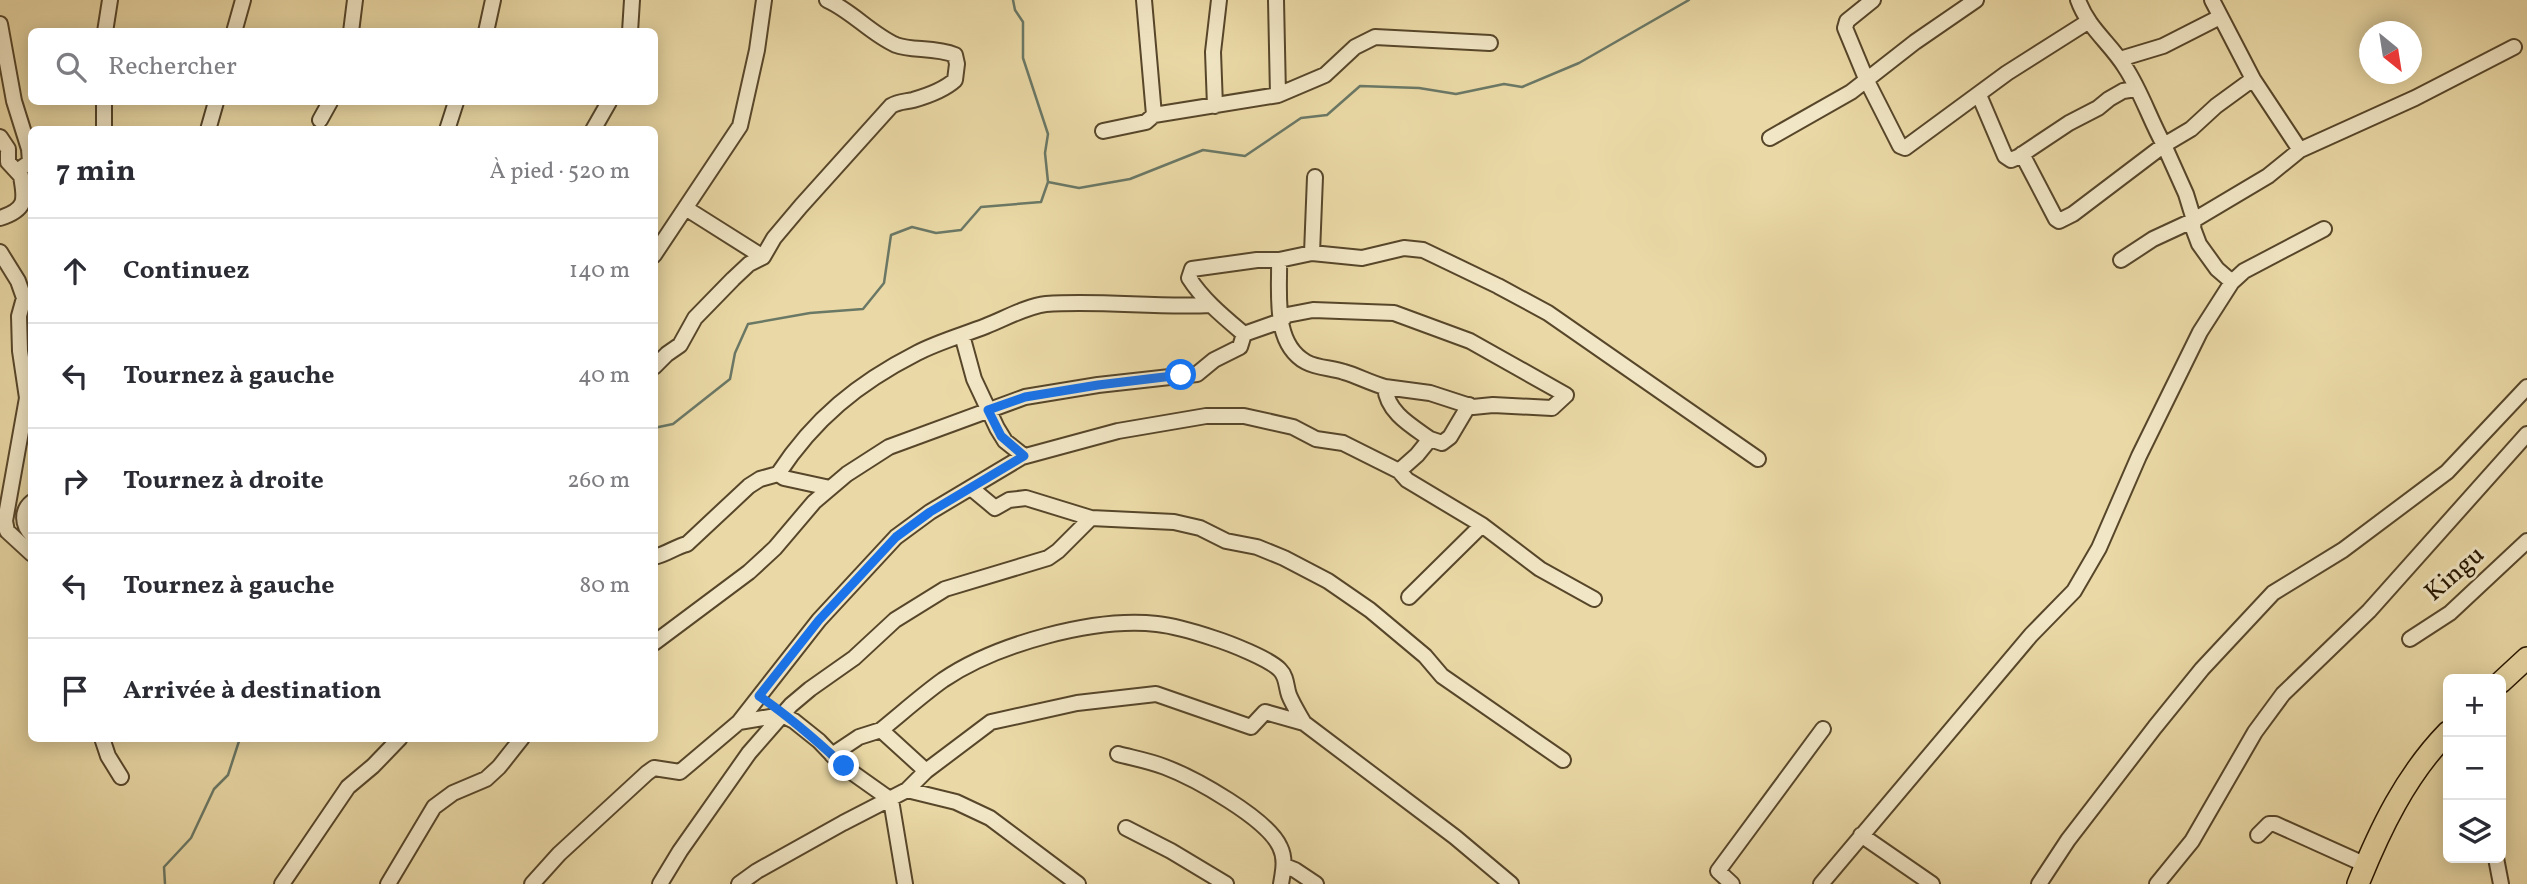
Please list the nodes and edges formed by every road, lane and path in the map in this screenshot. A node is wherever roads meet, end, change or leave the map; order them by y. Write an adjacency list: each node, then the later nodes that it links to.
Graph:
1 (110, 0): 19 (street)
2 (243, 0): 20 (street)
3 (355, 0): 21 (street)
4 (493, 0): 22 (street)
5 (632, 0): 23 (street)
6 (764, 0): 55 (street)
7 (827, 0): 62 (street)
8 (1144, 0): 39 (street)
9 (1219, 0): 38 (street)
10 (1276, 0): 31 (street)
11 (1873, 0): 29 (street)
12 (1976, 0): 29 (street)
13 (2095, 0): 15 (street)
14 (2212, 0): 16 (street)
15 (2079, 3): 17 (street)
16 (2220, 16): 27 (street); 28 (street)
17 (2089, 21): 27 (street); 32 (street)
18 (0, 24): 26 (street)
19 (106, 28)
20 (235, 28)
21 (352, 28)
22 (487, 28)
23 (630, 28)
24 (1490, 43): 31 (street)
25 (2514, 47): 50 (street)
26 (3, 53): 48 (street)
27 (2120, 59): 30 (street)
28 (2253, 79): 49 (street); 50 (street)
29 (1867, 81): 32 (street); 47 (street)
30 (2136, 89): 49 (street); 51 (street)
31 (1278, 95): 38 (street)
32 (1979, 95): 51 (street)
33 (104, 105): 41 (street)
34 (215, 105): 42 (street)
35 (328, 105): 40 (street)
36 (455, 105): 43 (street)
37 (607, 105): 44 (street)
38 (1215, 106): 39 (street)
39 (1154, 115): 45 (street)
40 (320, 120)
41 (104, 126)
42 (209, 126)
43 (448, 126)
44 (595, 126)
45 (1103, 131)
46 (0, 136): 53 (street)
47 (1770, 138)
48 (28, 144)
49 (2164, 145): 51 (street); 57 (street)
50 (2300, 150): 57 (street)
51 (2022, 154)
52 (28, 163): 53 (street)
53 (20, 175): 56 (street)
54 (1315, 177): 61 (street)
55 (687, 209): 59 (street); 62 (street)
56 (0, 218)
57 (2194, 220): 64 (street); 65 (street)
58 (2323, 229): 65 (street)
59 (658, 250)
60 (0, 252): 88 (street)
61 (1312, 253): 63 (street); 78 (street)
62 (763, 257): 70 (street)
63 (1279, 260): 66 (street); 67 (street)
64 (2121, 260)
65 (2232, 282): 114 (street)
66 (1211, 305): 68 (street); 69 (street)
67 (1281, 321): 68 (street); 71 (street); 73 (street)
68 (1244, 334): 74 (street)
69 (962, 335): 74 (street); 80 (street)
70 (658, 363)
71 (1385, 387): 73 (street); 76 (street)
72 (2527, 387): 133 (street)
73 (1469, 405): 76 (street)
74 (988, 410): 77 (street); 81 (street)
75 (2527, 434): 134 (street)
76 (1424, 435): 79 (street)
77 (1024, 456): 79 (street); 82 (street)
78 (1758, 459)
79 (1399, 471): 85 (street)
80 (778, 474): 81 (street); 89 (street)
81 (830, 488): 93 (street)
82 (971, 488): 84 (street); 96 (street)
83 (28, 507): 86 (street)
84 (1091, 518): 97 (street); 108 (street)
85 (1482, 525): 90 (street); 91 (street)
86 (28, 528)
87 (2527, 541): 92 (street, Kingu)
88 (28, 550)
89 (658, 555)
90 (1409, 597)
91 (1594, 599)
92 (2410, 639)
93 (658, 640)
94 (2527, 658): 95 (highway)
95 (2506, 677)
96 (759, 696): 97 (street); 98 (street)
97 (782, 715): 98 (street); 107 (street); 122 (street)
98 (739, 722): 121 (street)
99 (1304, 723): 101 (street); 109 (street); 129 (street)
100 (1823, 729): 130 (street)
101 (881, 730): 107 (street); 109 (street)
102 (2443, 737): 118 (highway)
103 (103, 742): 110 (street)
104 (396, 742): 119 (street)
105 (519, 742): 120 (street)
106 (1118, 754): 117 (street)
107 (832, 755): 112 (street)
108 (1563, 760)
109 (926, 771): 111 (street)
110 (121, 777)
111 (908, 790): 112 (street); 125 (street)
112 (891, 800): 123 (street); 124 (street)
113 (1126, 828): 126 (street)
114 (1861, 835): 131 (street); 132 (street)
115 (2258, 835): 118 (street)
116 (2498, 863): 135 (street)
117 (1284, 866): 127 (street); 128 (street)
118 (2362, 874)
119 (282, 884)
120 (388, 884)
121 (532, 884)
122 (660, 884)
123 (739, 884)
124 (905, 884)
125 (1078, 884)
126 (1226, 884)
127 (1281, 884)
128 (1316, 884)
129 (1511, 884)
130 (1732, 884)
131 (1821, 884)
132 (1932, 884)
133 (2039, 884)
134 (2157, 884)
135 (2501, 884)

